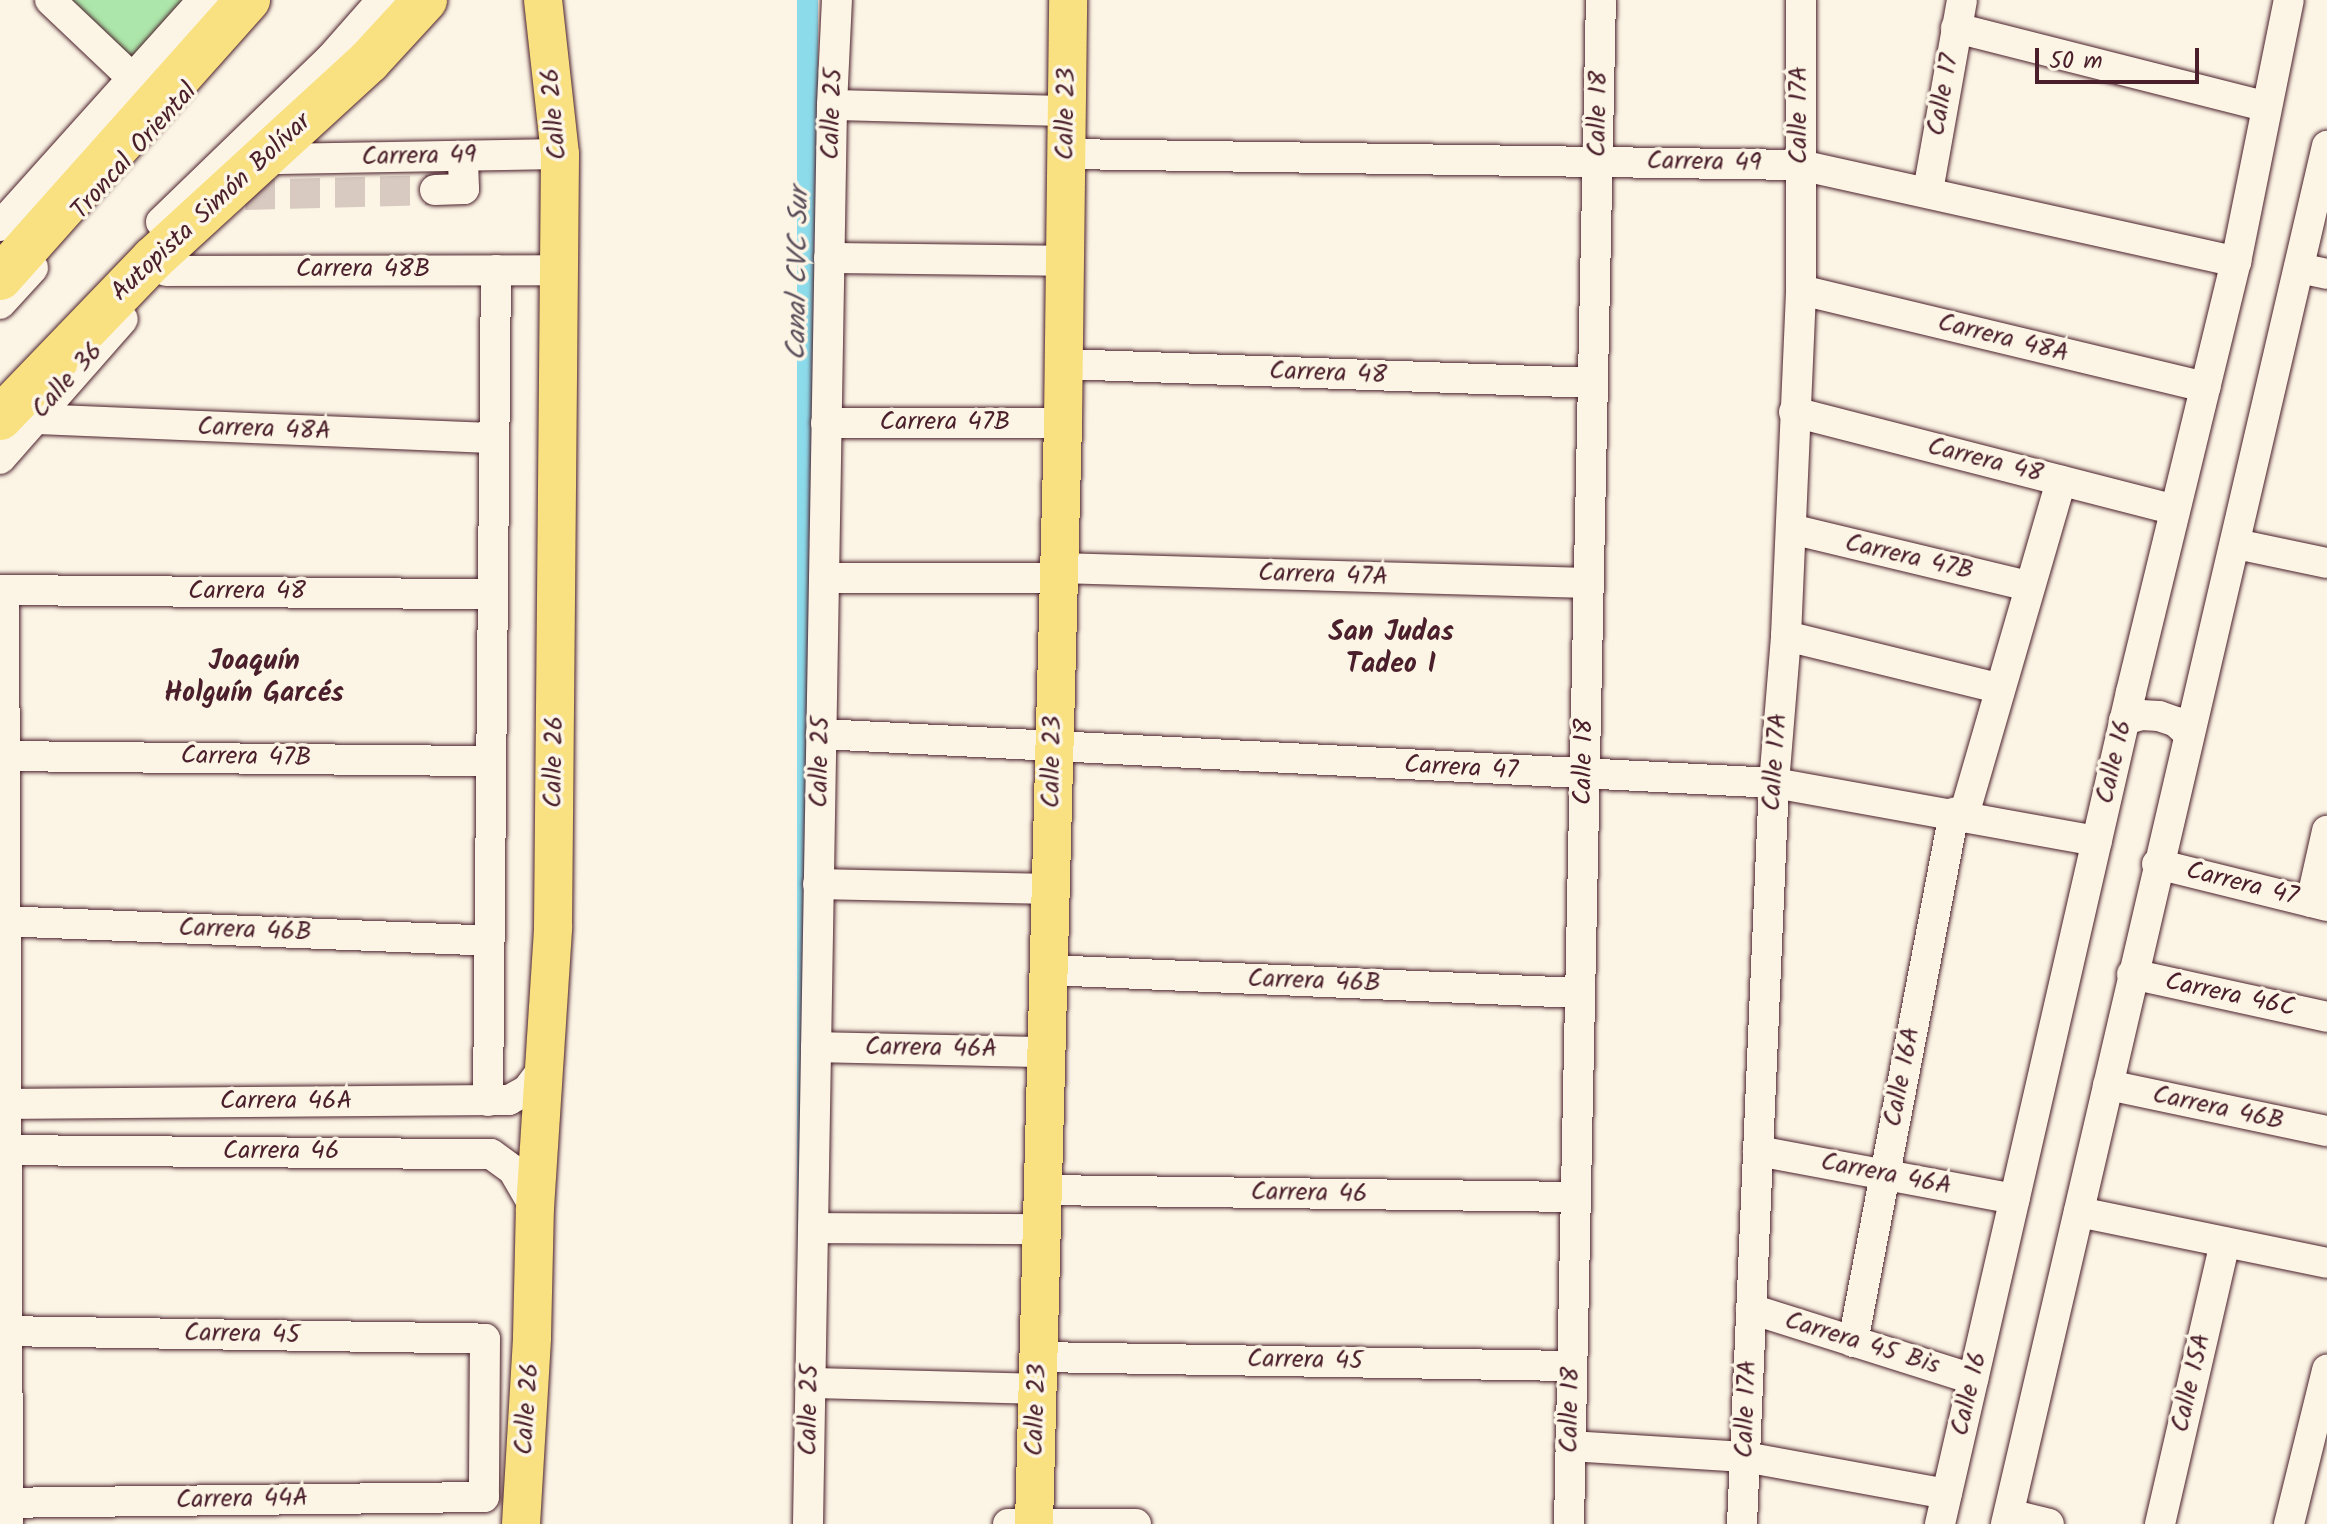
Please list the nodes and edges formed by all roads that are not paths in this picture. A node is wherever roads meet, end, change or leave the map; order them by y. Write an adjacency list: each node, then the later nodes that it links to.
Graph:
1 (50, 0): 15 (street)
2 (203, 0): 15 (street)
3 (248, 0): 36 (highway)
4 (271, 0): 38 (street, Troncal Oriental)
5 (382, 0): 42 (street)
6 (425, 0): 14 (highway, Autopista Simón Bolívar)
7 (543, 0): 20 (main road, Calle 26)
8 (837, 0): 16 (street, Calle 25)
9 (1068, 0): 18 (main road, Calle 23)
10 (1601, 0): 24 (street, Calle 18)
11 (1801, 0): 25 (street, Calle 17A)
12 (2289, 0): 17 (street, Calle 16)
13 (1959, 14): 17 (street); 27 (street, Calle 17)
14 (369, 61): 23 (street, Calle 36); 44 (highway, Autopista Simón Bolívar)
15 (131, 77): 28 (street)
16 (832, 105): 18 (street); 29 (street, Calle 25)
17 (2265, 106): 31 (street, Calle 16)
18 (1067, 111): 21 (main road, Calle 23)
19 (2327, 146): 35 (street)
20 (560, 154): 22 (street, Carrera 49); 33 (main road, Calle 26)
21 (1066, 154): 24 (street, Carrera 49); 30 (main road, Calle 23)
22 (463, 156): 23 (street, Carrera 49); 26 (street)
23 (279, 159): 34 (street, Calle 36)
24 (1598, 160): 25 (street, Carrera 49); 40 (street, Calle 18)
25 (1800, 165): 27 (street, Carrera 49); 37 (street, Calle 17A)
26 (435, 190)
27 (1928, 191): 31 (street, Carrera 49)
28 (0, 226)
29 (829, 258): 30 (street); 45 (street, Calle 25)
30 (1065, 261): 39 (main road, Calle 23)
31 (2236, 262): 41 (street, Calle 16)
32 (496, 270): 33 (street, Carrera 48B); 34 (street, Carrera 48B); 47 (street)
33 (560, 270): 85 (main road, Calle 26)
34 (166, 271): 44 (street, Calle 36)
35 (2313, 271): 52 (street)
36 (0, 278)
37 (1801, 290): 41 (street, Carrera 48A); 43 (street, Calle 17A)
38 (0, 304)
39 (1063, 364): 40 (street, Carrera 48); 46 (main road, Calle 23)
40 (1593, 383): 56 (street, Calle 18)
41 (2206, 387): 50 (street, Calle 16)
42 (0, 392)
43 (1794, 412): 49 (street, Carrera 48); 51 (street, Calle 17A)
44 (17, 418): 47 (street, Carrera 48A); 48 (street, Calle 36)
45 (826, 423): 46 (street, Carrera 47B); 55 (street, Calle 25)
46 (1063, 423): 54 (main road, Calle 23)
47 (494, 438): 59 (street)
48 (0, 459)
49 (2061, 481): 50 (street, Carrera 48); 57 (street, Calle 16A)
50 (2175, 510): 62 (street, Calle 16)
51 (1791, 529): 57 (street, Carrera 47B); 60 (street, Calle 17A)
52 (2236, 544): 53 (street); 63 (street)
53 (2327, 563)
54 (1058, 573): 55 (street, Carrera 47A); 56 (street, Carrera 47A); 65 (main road, Calle 23)
55 (824, 578): 64 (street, Calle 25)
56 (1589, 583): 68 (street, Calle 18)
57 (2028, 586): 61 (street, Calle 16A)
58 (2, 590): 59 (street, Carrera 48); 66 (street)
59 (493, 594): 67 (street)
60 (1786, 636): 61 (street); 69 (street, Calle 17A)
61 (1998, 688): 70 (street, Calle 16A)
62 (2128, 706): 63 (street); 72 (street, Calle 16)
63 (2193, 720): 73 (street)
64 (821, 734): 65 (street, Carrera 47); 74 (street, Calle 25)
65 (1053, 748): 68 (street, Carrera 47); 75 (main road, Calle 23)
66 (3, 756): 67 (street, Carrera 47B); 77 (street)
67 (491, 761): 78 (street)
68 (1585, 775): 69 (street, Carrera 47); 81 (street, Calle 18)
69 (1774, 783): 70 (street, Carrera 47); 91 (street, Calle 17A)
70 (1959, 814): 72 (street, Carrera 47); 92 (street, Calle 16A)
71 (2327, 831): 76 (street)
72 (2097, 841): 95 (street, Calle 16)
73 (2157, 864): 76 (street, Carrera 47); 80 (street)
74 (818, 884): 75 (street); 83 (street, Calle 25)
75 (1050, 889): 79 (main road, Calle 23)
76 (2319, 904)
77 (3, 921): 78 (street, Carrera 46B); 88 (street)
78 (489, 941): 87 (street)
79 (1048, 970): 81 (street, Carrera 46B); 84 (main road, Calle 23)
80 (2132, 974): 82 (street, Carrera 46C); 86 (street)
81 (1580, 993): 94 (street, Calle 18)
82 (2327, 1017)
83 (816, 1047): 84 (street, Carrera 46A); 98 (street, Calle 25)
84 (1045, 1052): 93 (main road, Calle 23)
85 (543, 1053): 87 (street, Carrera 46A); 96 (main road, Calle 26)
86 (2108, 1085): 89 (street, Carrera 46B); 97 (street)
87 (488, 1101): 88 (street, Carrera 46A)
88 (4, 1104): 90 (street)
89 (2327, 1131)
90 (4, 1150): 96 (street, Carrera 46); 103 (street)
91 (1758, 1151): 92 (street, Carrera 46A); 102 (street, Calle 17A)
92 (1885, 1175): 95 (street, Carrera 46A); 105 (street, Calle 16A)
93 (1042, 1190): 94 (street, Carrera 46); 99 (main road, Calle 23)
94 (1576, 1197): 106 (street, Calle 18)
95 (2015, 1199): 109 (street, Calle 16)
96 (535, 1208): 118 (main road, Calle 26)
97 (2079, 1212): 100 (street); 117 (street)
98 (813, 1228): 99 (street); 110 (street, Calle 25)
99 (1041, 1229): 108 (main road, Calle 23)
100 (2225, 1242): 101 (street); 127 (street, Calle 15A)
101 (2327, 1263)
102 (1751, 1309): 105 (street, Carrera 45 Bis); 113 (street, Calle 17A)
103 (5, 1331): 104 (street, Carrera 45); 116 (street)
104 (485, 1339): 115 (street, Calle 26)
105 (1853, 1342): 109 (street, Carrera 45 Bis)
106 (1572, 1366): 108 (street, Carrera 45); 112 (street, Calle 18)
107 (2327, 1370): 111 (street)
108 (1038, 1373): 110 (street, Carrera 45); 121 (main road, Calle 23)
109 (1973, 1379): 114 (street, Calle 16)
110 (810, 1383): 119 (street, Calle 25)
111 (2323, 1401): 128 (street)
112 (1570, 1446): 113 (street); 123 (street, Calle 18)
113 (1745, 1457): 114 (street); 124 (street, Calle 17A)
114 (1947, 1494): 125 (street, Calle 16)
115 (484, 1497): 116 (street, Carrera 44A)
116 (5, 1510)
117 (2008, 1519): 126 (street)
118 (521, 1524)
119 (808, 1524)
120 (1008, 1524): 121 (street)
121 (1034, 1524): 122 (street)
122 (1136, 1524)
123 (1569, 1524)
124 (1742, 1524)
125 (1940, 1524)
126 (2049, 1524)
127 (2160, 1524)
128 (2289, 1524)

